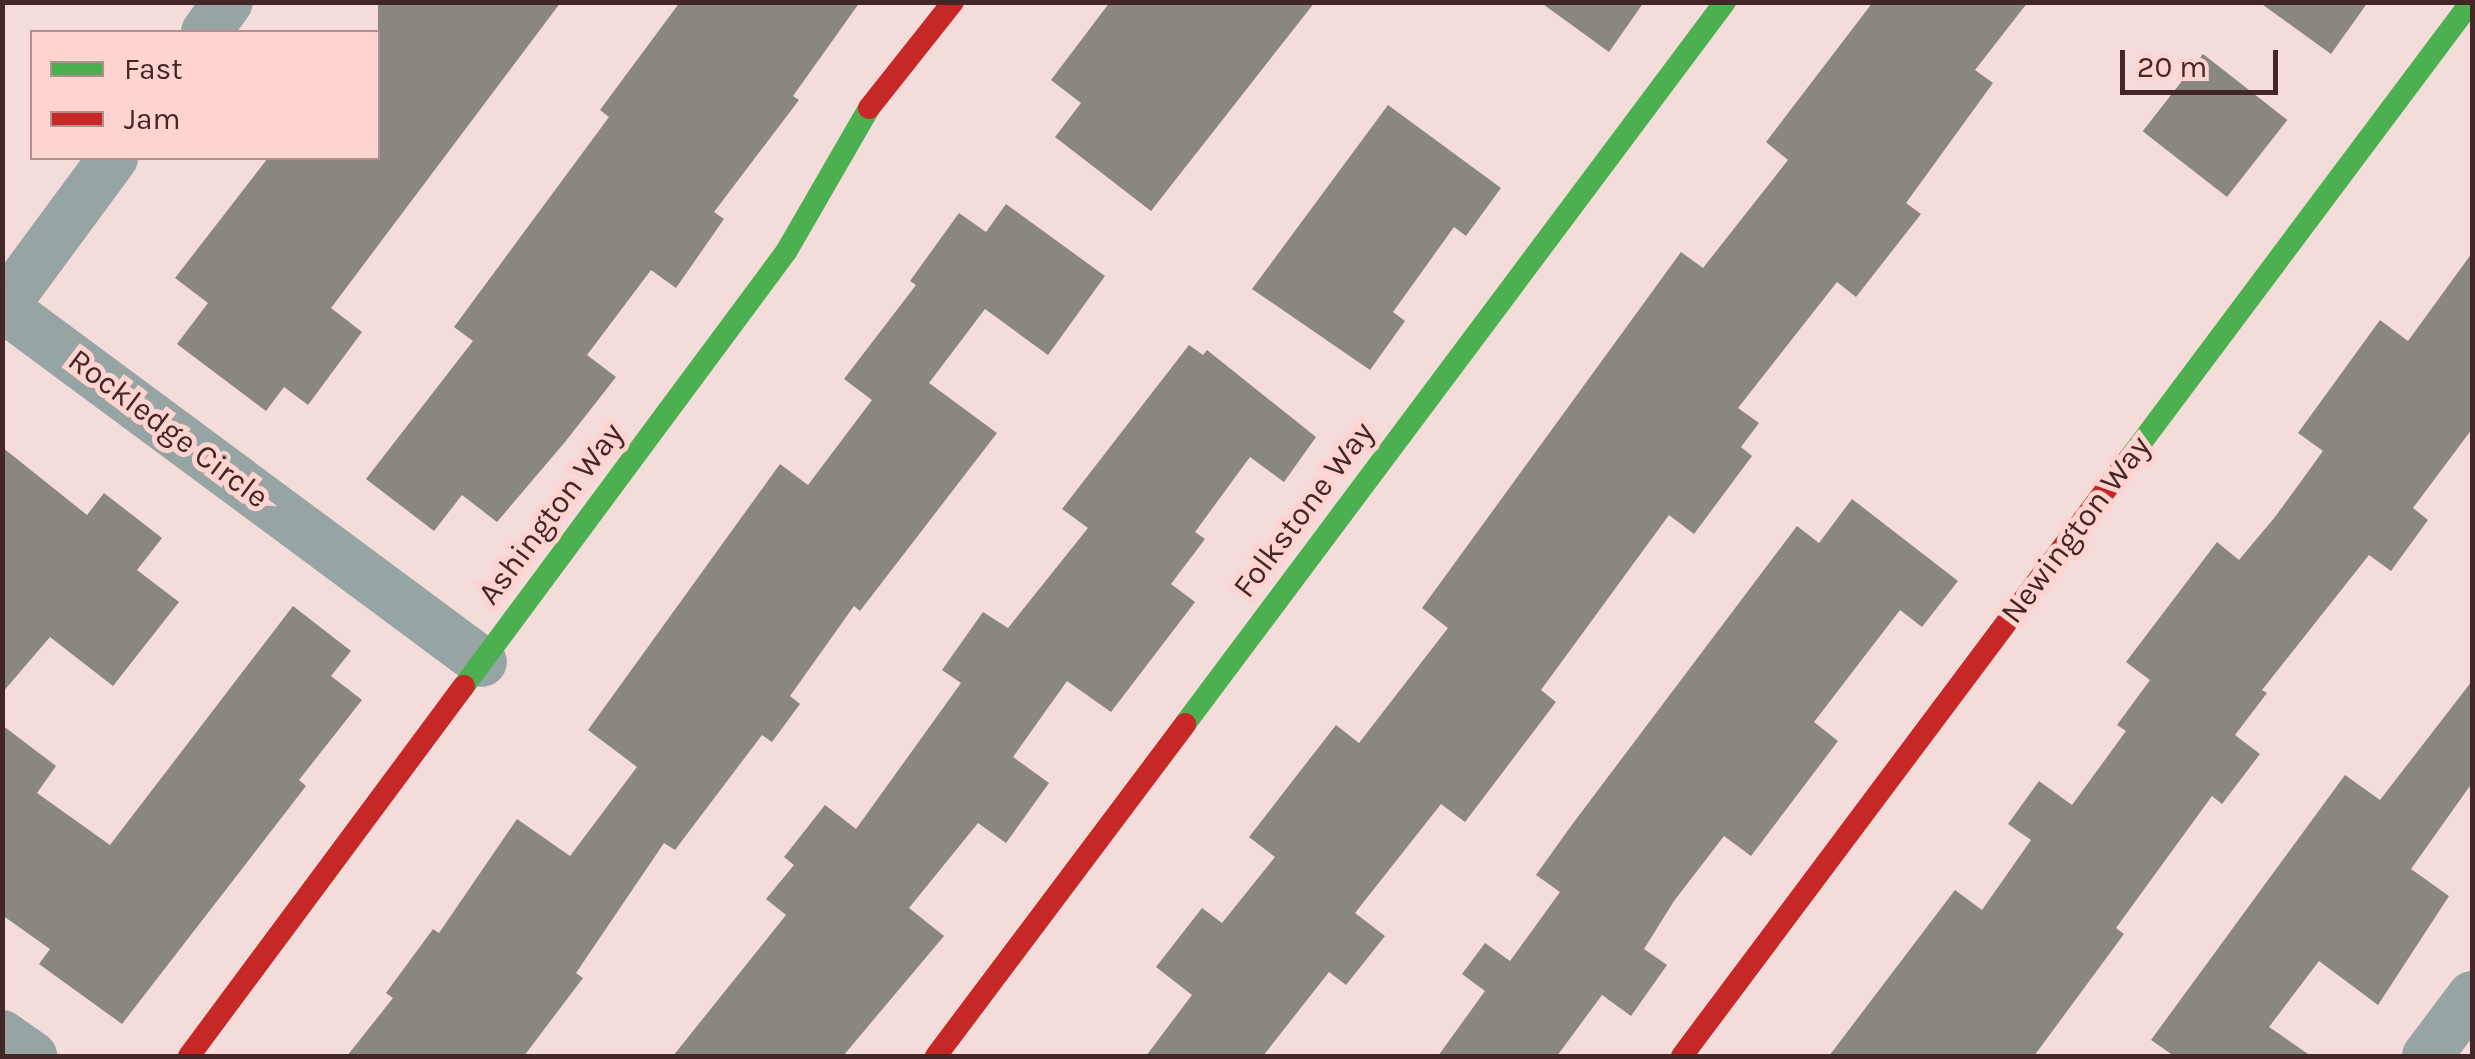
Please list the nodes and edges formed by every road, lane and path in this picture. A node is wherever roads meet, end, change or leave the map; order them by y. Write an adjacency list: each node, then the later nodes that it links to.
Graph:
1 (228, 2): 5 (street)
2 (953, 2): 7 (street, Ashington Way)
3 (1725, 2): 12 (street, Folkstone Way)
4 (2470, 2): 13 (street, Newington Way)
5 (207, 30)
6 (112, 160): 7 (street, Rockledge Circle)
7 (482, 662): 11 (street, Ashington Way)
8 (2472, 996): 14 (street)
9 (2, 1035): 10 (street)
10 (32, 1056)
11 (190, 1056)
12 (936, 1056)
13 (1682, 1056)
14 (2427, 1056)

